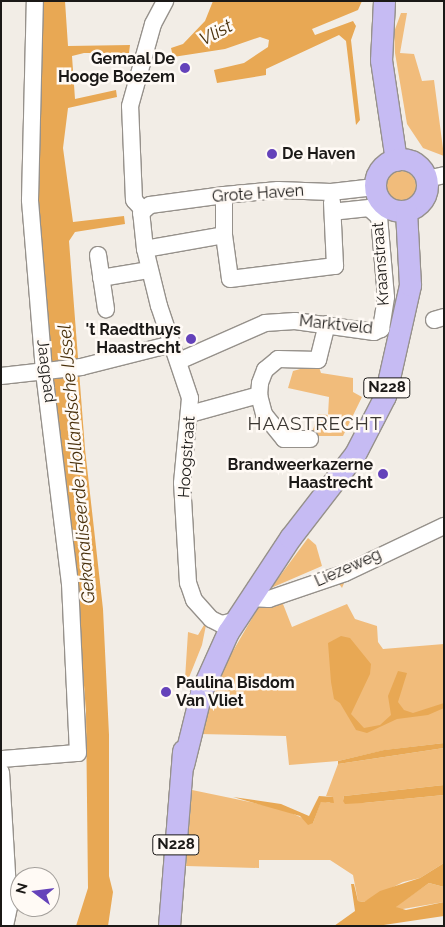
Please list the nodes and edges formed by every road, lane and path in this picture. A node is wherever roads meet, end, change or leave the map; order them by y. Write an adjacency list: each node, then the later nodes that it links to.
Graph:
1 (35, 1): 22 (street, Jaagpad)
2 (165, 1): 9 (street, Hoogstraat)
3 (384, 1): 4 (main road)
4 (396, 160): 5 (main road); 6 (main road)
5 (435, 177): 10 (main road)
6 (375, 187): 7 (street, Grote Haven); 10 (main road)
7 (332, 192): 8 (street, Grote Haven); 11 (street)
8 (224, 196): 9 (street, Grote Haven); 12 (street)
9 (143, 210): 13 (street, Hoogstraat)
10 (406, 211): 28 (main road, N228)
11 (333, 212): 12 (street); 19 (street, Kraanstraat)
12 (224, 235): 13 (street)
13 (145, 249): 15 (street, Hoogstraat)
14 (98, 255): 16 (street)
15 (150, 270): 16 (street); 20 (street, Hoogstraat)
16 (101, 278): 17 (street)
17 (106, 309)
18 (327, 324): 19 (street, Marktveld); 21 (street, Marktveld); 24 (street)
19 (381, 329)
20 (172, 344): 21 (street, Hoogstraat); 22 (street)
21 (178, 361): 25 (street, Hoogstraat)
22 (48, 371): 23 (street); 31 (street, Jaagpad)
23 (1, 376)
24 (259, 395): 25 (street); 26 (street)
25 (190, 414): 30 (street, Hoogstraat)
26 (310, 439)
27 (444, 526): 29 (street, Liezeweg)
28 (290, 538): 29 (main road, N228); 30 (main road, N228)
29 (249, 598): 30 (main road, N228)
30 (228, 623): 35 (main road, N228)
31 (1, 759)
32 (2, 782): 34 (street)
33 (1, 924): 34 (street)
34 (5, 926)
35 (169, 926)

